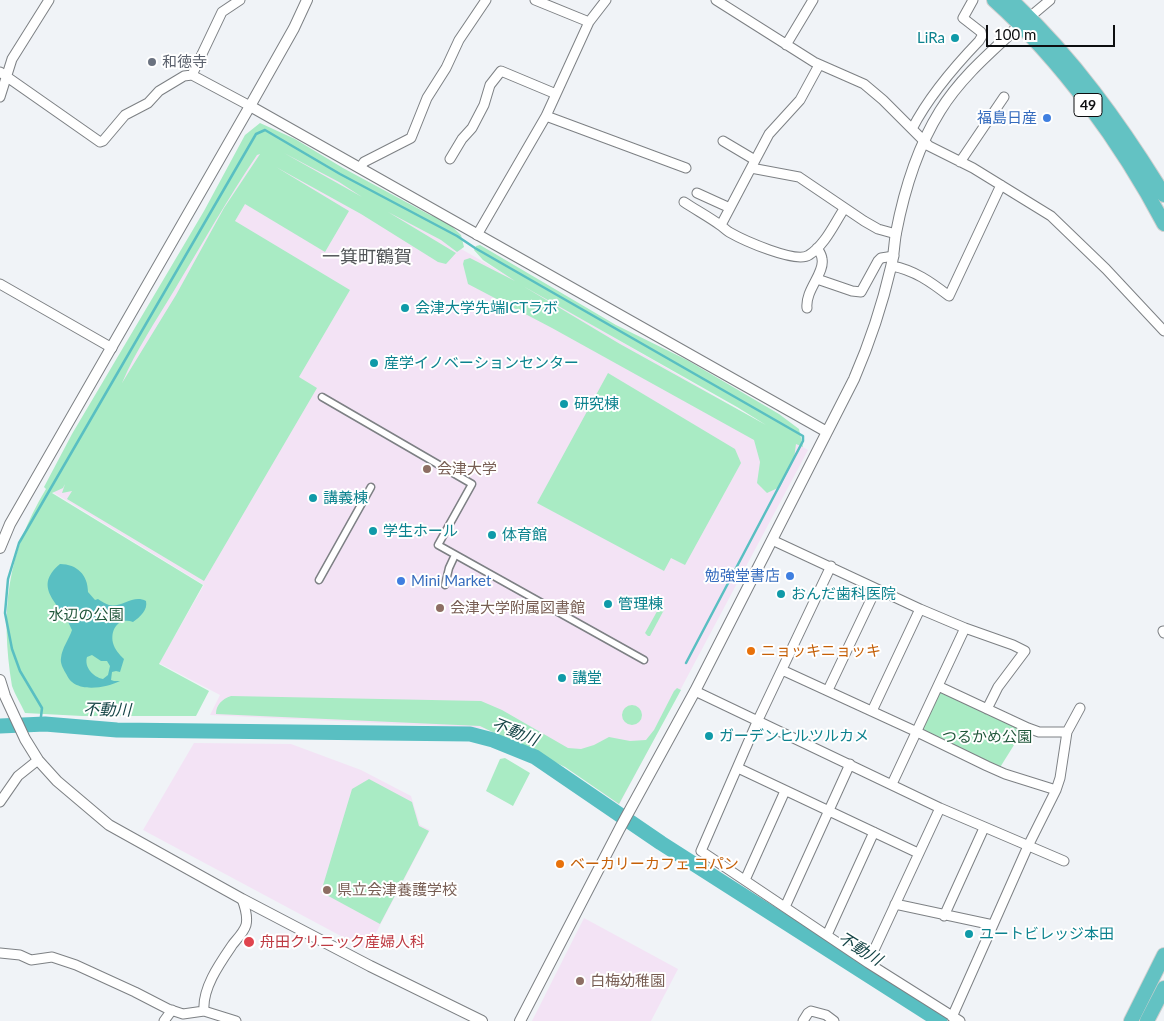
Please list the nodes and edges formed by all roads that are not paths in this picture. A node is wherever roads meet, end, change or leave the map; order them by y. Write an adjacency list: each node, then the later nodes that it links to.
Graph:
1 (49, 0): 17 (street)
2 (240, 0): 18 (street)
3 (306, 0): 22 (street)
4 (486, 0): 30 (street)
5 (535, 0): 14 (street)
6 (606, 0): 14 (street)
7 (716, 0): 15 (street)
8 (813, 0): 15 (street)
9 (973, 0): 24 (street)
10 (994, 0): 13 (highway, 49)
11 (1012, 0): 13 (highway, 49)
12 (1050, 0): 13 (street)
13 (1025, 21): 26 (street); 34 (highway, 49); 38 (highway, 49)
14 (589, 22): 19 (street)
15 (786, 45): 16 (street)
16 (819, 65): 24 (street); 29 (street)
17 (3, 74): 18 (street); 20 (street)
18 (192, 75): 22 (street)
19 (556, 94): 23 (street); 27 (street)
20 (0, 97)
21 (1004, 97): 28 (street)
22 (250, 106): 30 (street); 48 (street)
23 (546, 116): 31 (street); 41 (street)
24 (912, 129): 26 (street)
25 (723, 141): 29 (street)
26 (924, 141): 28 (street); 40 (street)
27 (450, 159)
28 (960, 162): 32 (street)
29 (754, 164): 36 (street); 37 (street)
30 (360, 168): 41 (street)
31 (686, 168)
32 (1001, 185): 43 (street); 47 (street)
33 (697, 193): 36 (street)
34 (1164, 195)
35 (684, 202): 39 (street)
36 (730, 208): 39 (street)
37 (844, 209): 40 (street); 42 (street)
38 (1164, 224)
39 (721, 225): 42 (street)
40 (896, 234): 43 (street)
41 (477, 235): 50 (street)
42 (817, 248): 44 (street)
43 (893, 261): 44 (street); 50 (street)
44 (817, 279): 46 (street)
45 (0, 284): 48 (street)
46 (807, 308)
47 (1164, 331)
48 (112, 348): 53 (street)
49 (322, 397): 54 (street)
50 (828, 432): 52 (street)
51 (371, 487): 56 (street)
52 (772, 540): 55 (street); 66 (street)
53 (0, 548)
54 (455, 555): 57 (street); 61 (street)
55 (831, 566): 58 (street); 62 (street)
56 (319, 580)
57 (445, 585)
58 (876, 588): 59 (street); 65 (street)
59 (920, 609): 60 (street); 69 (street)
60 (964, 628): 64 (street); 68 (street)
61 (644, 660)
62 (782, 670): 65 (street); 70 (street)
63 (0, 680): 73 (street)
64 (938, 686): 68 (street); 71 (street)
65 (828, 690): 69 (street)
66 (695, 691): 70 (street); 105 (street)
67 (1080, 708): 72 (street)
68 (987, 709): 72 (street)
69 (872, 710): 71 (street)
70 (758, 722): 74 (street); 75 (street)
71 (917, 732): 76 (street); 77 (street)
72 (1067, 732): 77 (street)
73 (38, 760): 79 (street); 88 (street)
74 (850, 764): 76 (street); 81 (street)
75 (738, 768): 78 (street); 87 (street)
76 (892, 784): 80 (street)
77 (1056, 790): 84 (street)
78 (785, 791): 81 (street); 87 (street)
79 (0, 802)
80 (940, 808): 82 (street); 85 (street)
81 (829, 811): 83 (street); 90 (street)
82 (984, 828): 84 (street); 91 (street)
83 (874, 832): 85 (street); 93 (street)
84 (1028, 846): 86 (street); 92 (street)
85 (918, 853): 89 (street)
86 (1064, 860)
87 (746, 880): 90 (street)
88 (242, 899): 100 (street); 104 (street)
89 (896, 904): 91 (street); 96 (street)
90 (785, 907): 93 (street)
91 (944, 916): 92 (street)
92 (993, 925): 101 (street)
93 (827, 935): 96 (street)
94 (0, 952): 99 (street)
95 (1164, 955): 97 (highway)
96 (868, 963): 101 (street)
97 (1149, 987): 98 (street); 108 (highway)
98 (1163, 992): 109 (highway)
99 (172, 1010): 100 (street); 102 (street)
100 (204, 1011): 103 (street)
101 (956, 1020)
102 (164, 1021)
103 (236, 1021)
104 (482, 1021)
105 (520, 1021)
106 (803, 1021): 107 (street)
107 (834, 1021)
108 (1131, 1021)
109 (1147, 1021)

